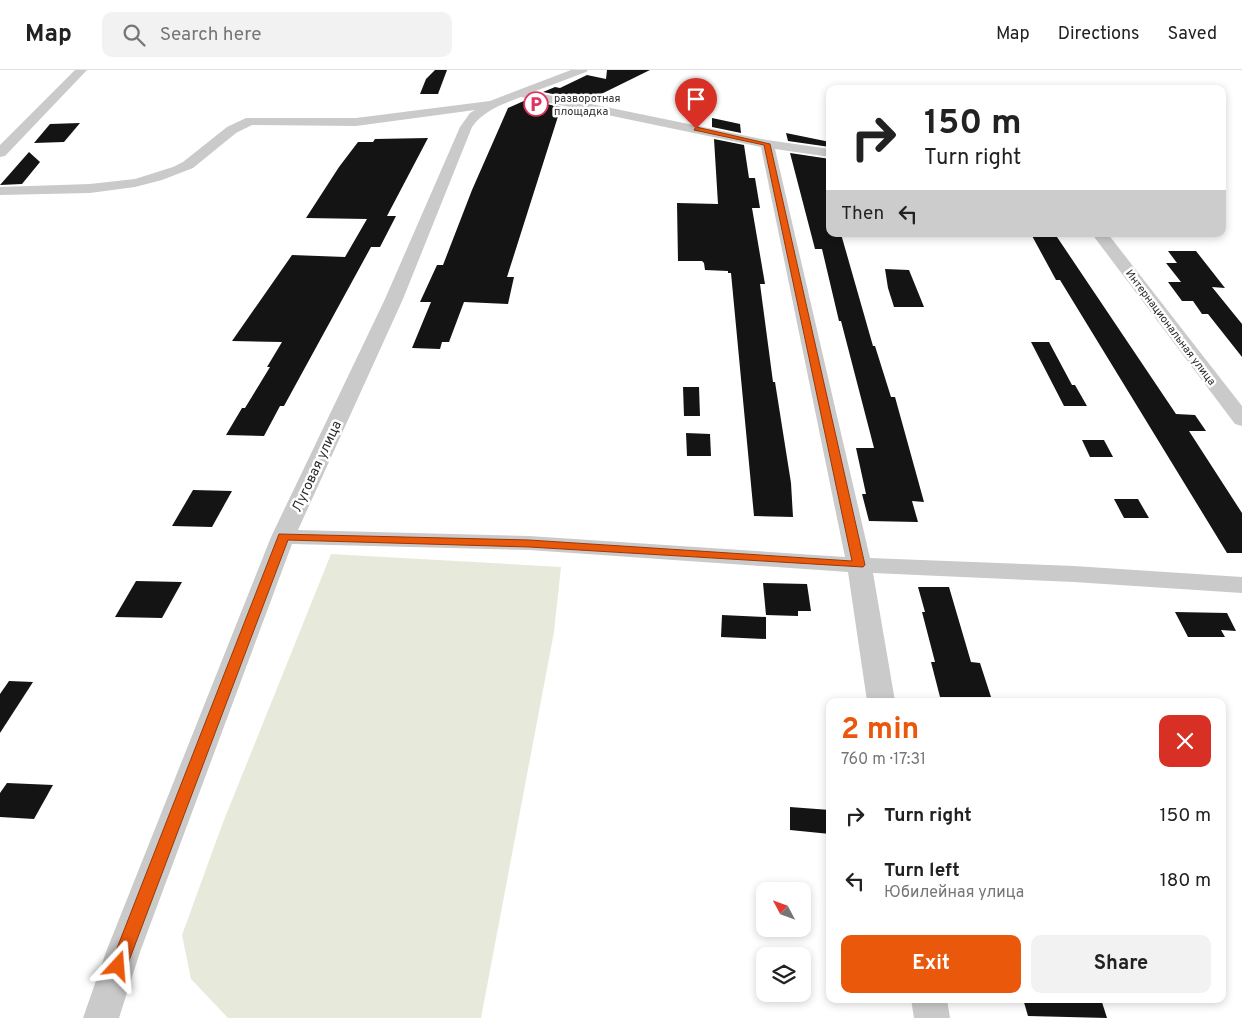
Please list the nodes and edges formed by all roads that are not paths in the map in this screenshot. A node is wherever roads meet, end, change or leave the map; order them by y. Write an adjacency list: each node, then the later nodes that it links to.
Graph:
1 (81, 70): 7 (street)
2 (582, 70): 3 (street, Луговая улица)
3 (522, 93): 4 (street, Луговая улица); 5 (street)
4 (492, 104): 8 (street); 11 (street, Луговая улица)
5 (767, 144): 6 (street); 12 (street)
6 (826, 152)
7 (0, 153)
8 (0, 191)
9 (1102, 237): 10 (street, Интернациональная улица)
10 (1242, 420)
11 (283, 537): 12 (street); 16 (street, Луговая улица)
12 (859, 565): 13 (street); 14 (street)
13 (1242, 585)
14 (881, 698)
15 (930, 1003): 17 (street)
16 (101, 1018)
17 (932, 1018)

